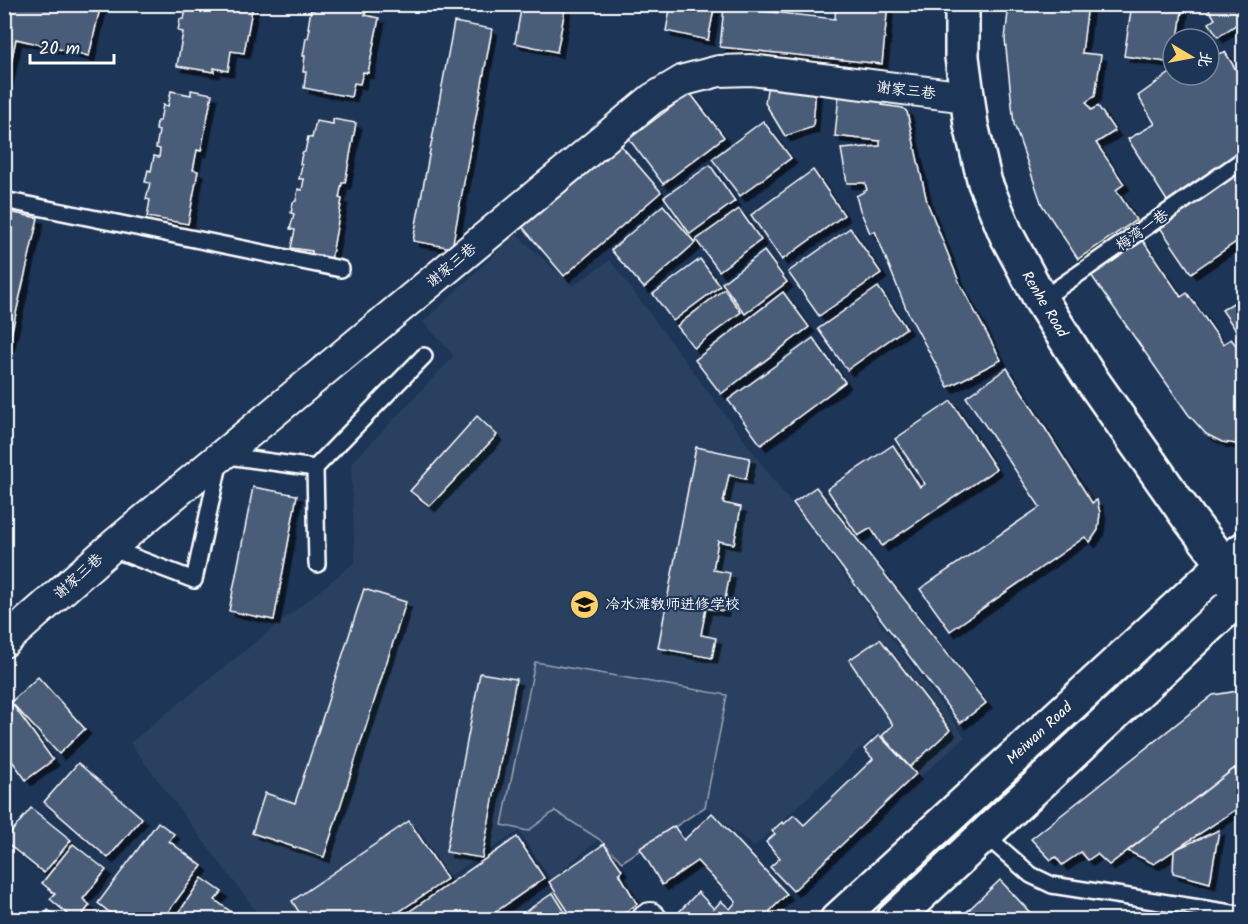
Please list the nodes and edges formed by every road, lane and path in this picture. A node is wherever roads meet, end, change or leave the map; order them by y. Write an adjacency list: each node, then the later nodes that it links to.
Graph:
1 (962, 4): 2 (street, Renhe Road)
2 (967, 97): 6 (street, Renhe Road); 8 (street, 谢家三巷)
3 (1244, 159): 6 (lane, 梅湾一巷)
4 (4, 200): 5 (lane)
5 (341, 269)
6 (1041, 300): 11 (street, Renhe Road)
7 (424, 356): 9 (lane)
8 (221, 455): 9 (lane); 10 (street, 谢家三巷); 10 (lane)
9 (315, 468): 12 (lane)
10 (110, 548): 14 (street, 谢家三巷)
11 (1237, 559): 13 (street, Renhe Road); 19 (street, Meiwan Road)
12 (317, 564)
13 (1241, 596): 15 (street)
14 (4, 642)
15 (984, 834): 16 (lane); 20 (street)
16 (1244, 915)
17 (647, 920): 18 (street)
18 (652, 920)
19 (837, 920)
20 (894, 920)

